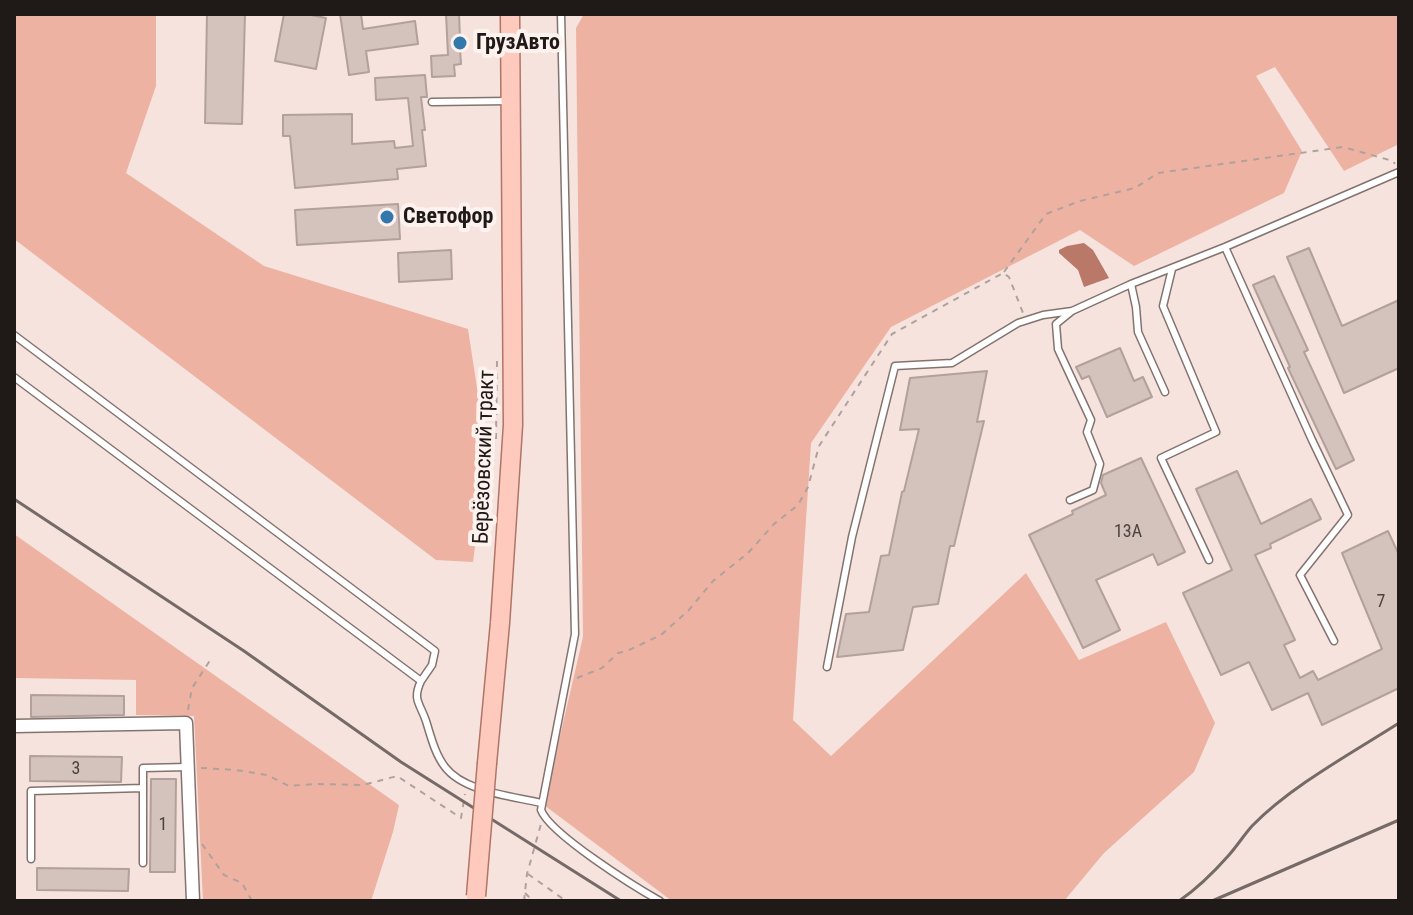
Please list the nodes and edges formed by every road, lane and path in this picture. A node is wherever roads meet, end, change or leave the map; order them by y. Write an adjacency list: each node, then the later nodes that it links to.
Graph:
1 (510, 14): 3 (main road, Берёзовский тракт)
2 (561, 14): 23 (lane)
3 (512, 101): 4 (lane); 36 (main road, Берёзовский тракт, bridge)
4 (432, 102)
5 (1399, 172): 6 (lane); 8 (path)
6 (1225, 247): 7 (lane); 19 (lane)
7 (1172, 269): 9 (lane); 18 (lane)
8 (1003, 273): 11 (path); 23 (path)
9 (1131, 284): 10 (lane); 15 (lane)
10 (1072, 311): 11 (lane); 17 (lane)
11 (1026, 321): 21 (lane)
12 (14, 335): 22 (lane)
13 (497, 358): 16 (path)
14 (14, 377): 22 (lane)
15 (1165, 392)
16 (496, 452)
17 (1070, 500)
18 (1209, 560)
19 (1334, 641)
20 (211, 659): 24 (path)
21 (827, 667)
22 (421, 681): 27 (lane)
23 (565, 685): 29 (lane)
24 (186, 723): 25 (street); 26 (street)
25 (14, 726)
26 (188, 767): 27 (path); 28 (lane); 31 (street)
27 (467, 785): 29 (lane)
28 (143, 788): 32 (lane); 33 (lane)
29 (541, 803): 30 (lane)
30 (543, 816): 34 (path); 42 (lane)
31 (190, 826): 37 (street); 38 (path)
32 (31, 859)
33 (143, 863)
34 (527, 874): 35 (path); 41 (path)
35 (525, 893): 39 (path); 40 (path)
36 (475, 899)
37 (193, 901)
38 (252, 901)
39 (524, 901)
40 (533, 901)
41 (566, 901)
42 (660, 901)

